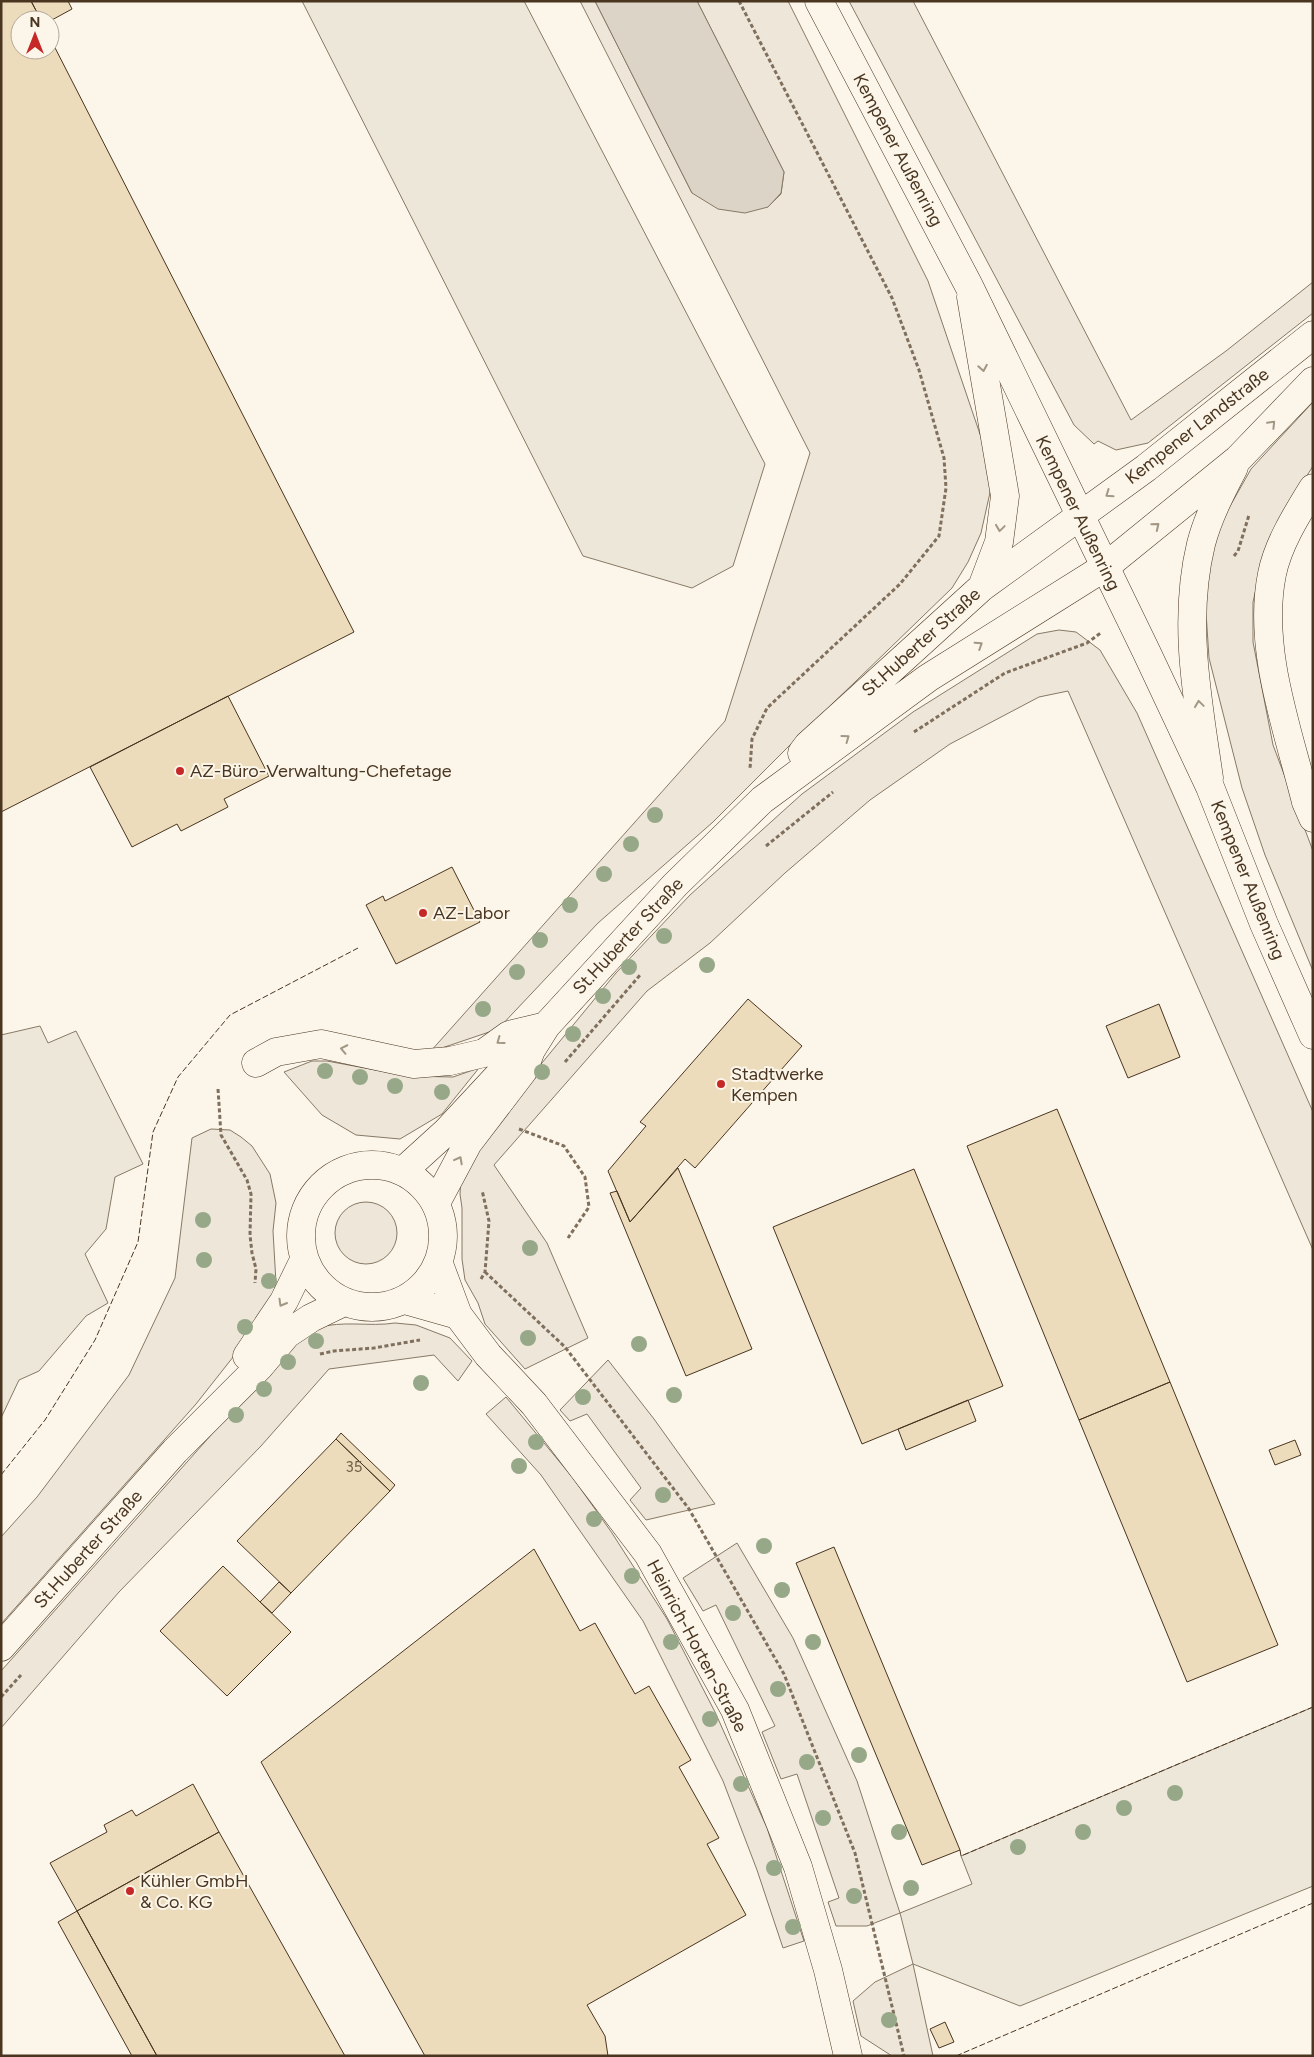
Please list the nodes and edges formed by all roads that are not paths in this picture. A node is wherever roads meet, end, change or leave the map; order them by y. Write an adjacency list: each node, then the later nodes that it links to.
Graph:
1 (819, 1): 2 (street, Kempener Außenring)
2 (969, 286): 7 (street, Kempener Außenring); 9 (street, one-way to 9)
3 (1313, 335): 7 (street, Kempener Landstraße, one-way to 7)
4 (1313, 381): 5 (street, one-way to 4)
5 (1238, 459): 8 (street, one-way to 5); 10 (street, one-way to 5)
6 (1313, 488): 12 (street)
7 (1080, 515): 8 (street, Kempener Außenring); 9 (street, St.Huberter Straße)
8 (1105, 567): 10 (street, Kempener Außenring); 11 (street, St.Huberter Straße, one-way to 8)
9 (982, 587): 11 (street, St.Huberter Straße)
10 (1210, 787): 14 (street, Kempener Außenring)
11 (770, 794): 13 (street, St.Huberter Straße)
12 (1313, 818)
13 (546, 1026): 15 (street, St.Huberter Straße); 16 (street, one-way to 16)
14 (1313, 1035)
15 (531, 1050): 17 (street, St.Huberter Straße); 18 (street, St.Huberter Straße, one-way to 15)
16 (256, 1063)
17 (403, 1171): 18 (street); 19 (street)
18 (436, 1203): 20 (street)
19 (304, 1260): 22 (street); 24 (street, St.Huberter Straße, one-way to 24)
20 (438, 1264): 21 (street); 23 (street, Heinrich-Horten-Straße)
21 (405, 1300): 22 (street); 23 (street)
22 (344, 1302): 24 (street, St.Huberter Straße)
23 (458, 1315): 26 (street, Heinrich-Horten-Straße)
24 (175, 1451): 25 (street, St.Huberter Straße)
25 (1, 1647)
26 (848, 2056)

